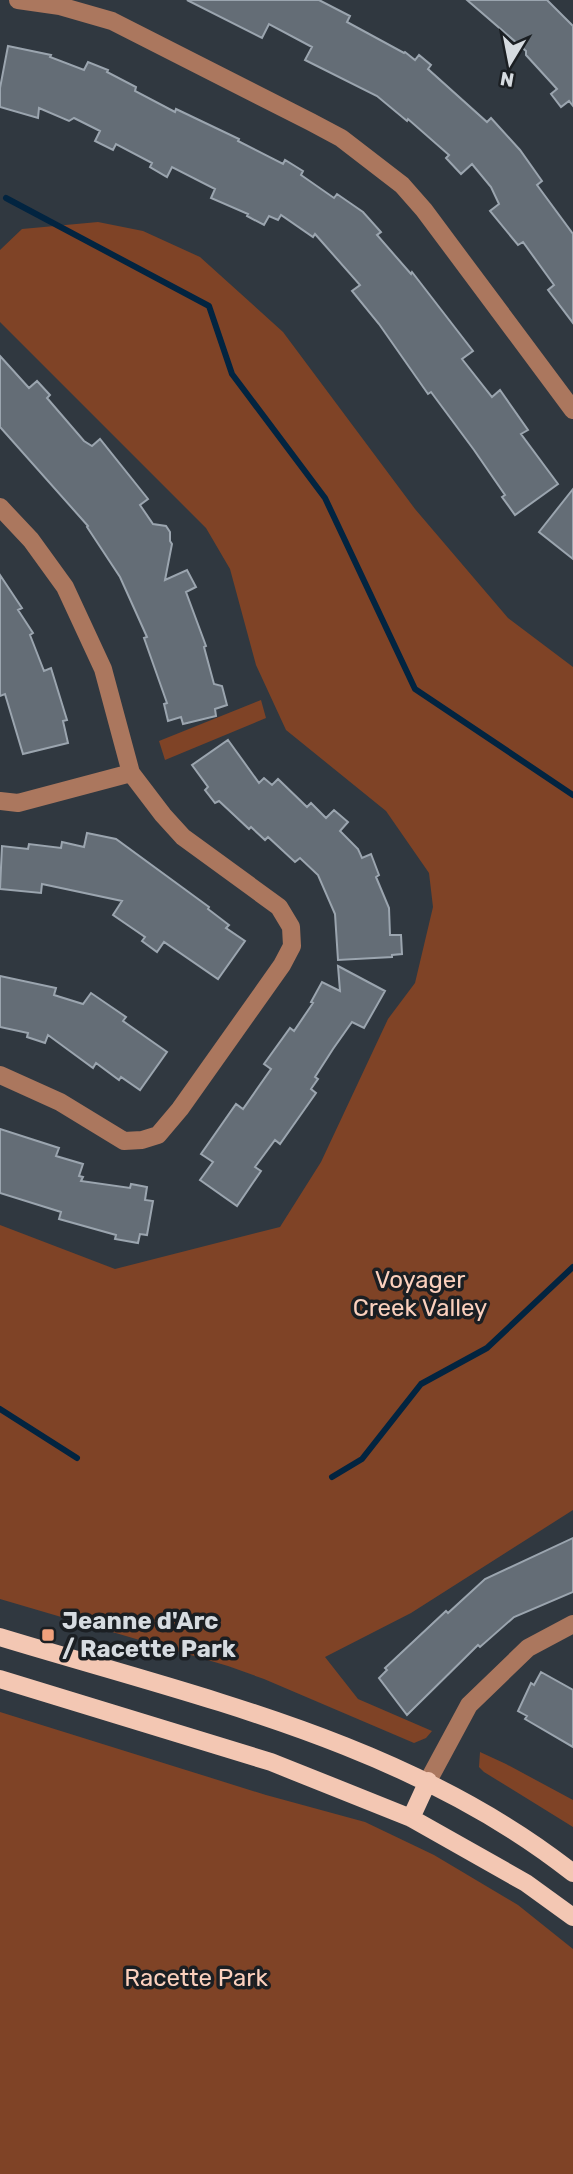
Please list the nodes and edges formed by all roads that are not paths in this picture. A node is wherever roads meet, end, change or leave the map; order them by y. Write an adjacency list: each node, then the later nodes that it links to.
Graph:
1 (18, 0): 2 (street)
2 (573, 410)
3 (0, 507): 4 (street)
4 (131, 773): 5 (street); 6 (street)
5 (0, 801)
6 (0, 1075)
7 (573, 1624): 10 (street)
8 (0, 1637): 10 (main road)
9 (0, 1679): 11 (main road)
10 (428, 1781): 11 (main road); 12 (main road)
11 (411, 1818): 13 (main road)
12 (573, 1873)
13 (573, 1917)

